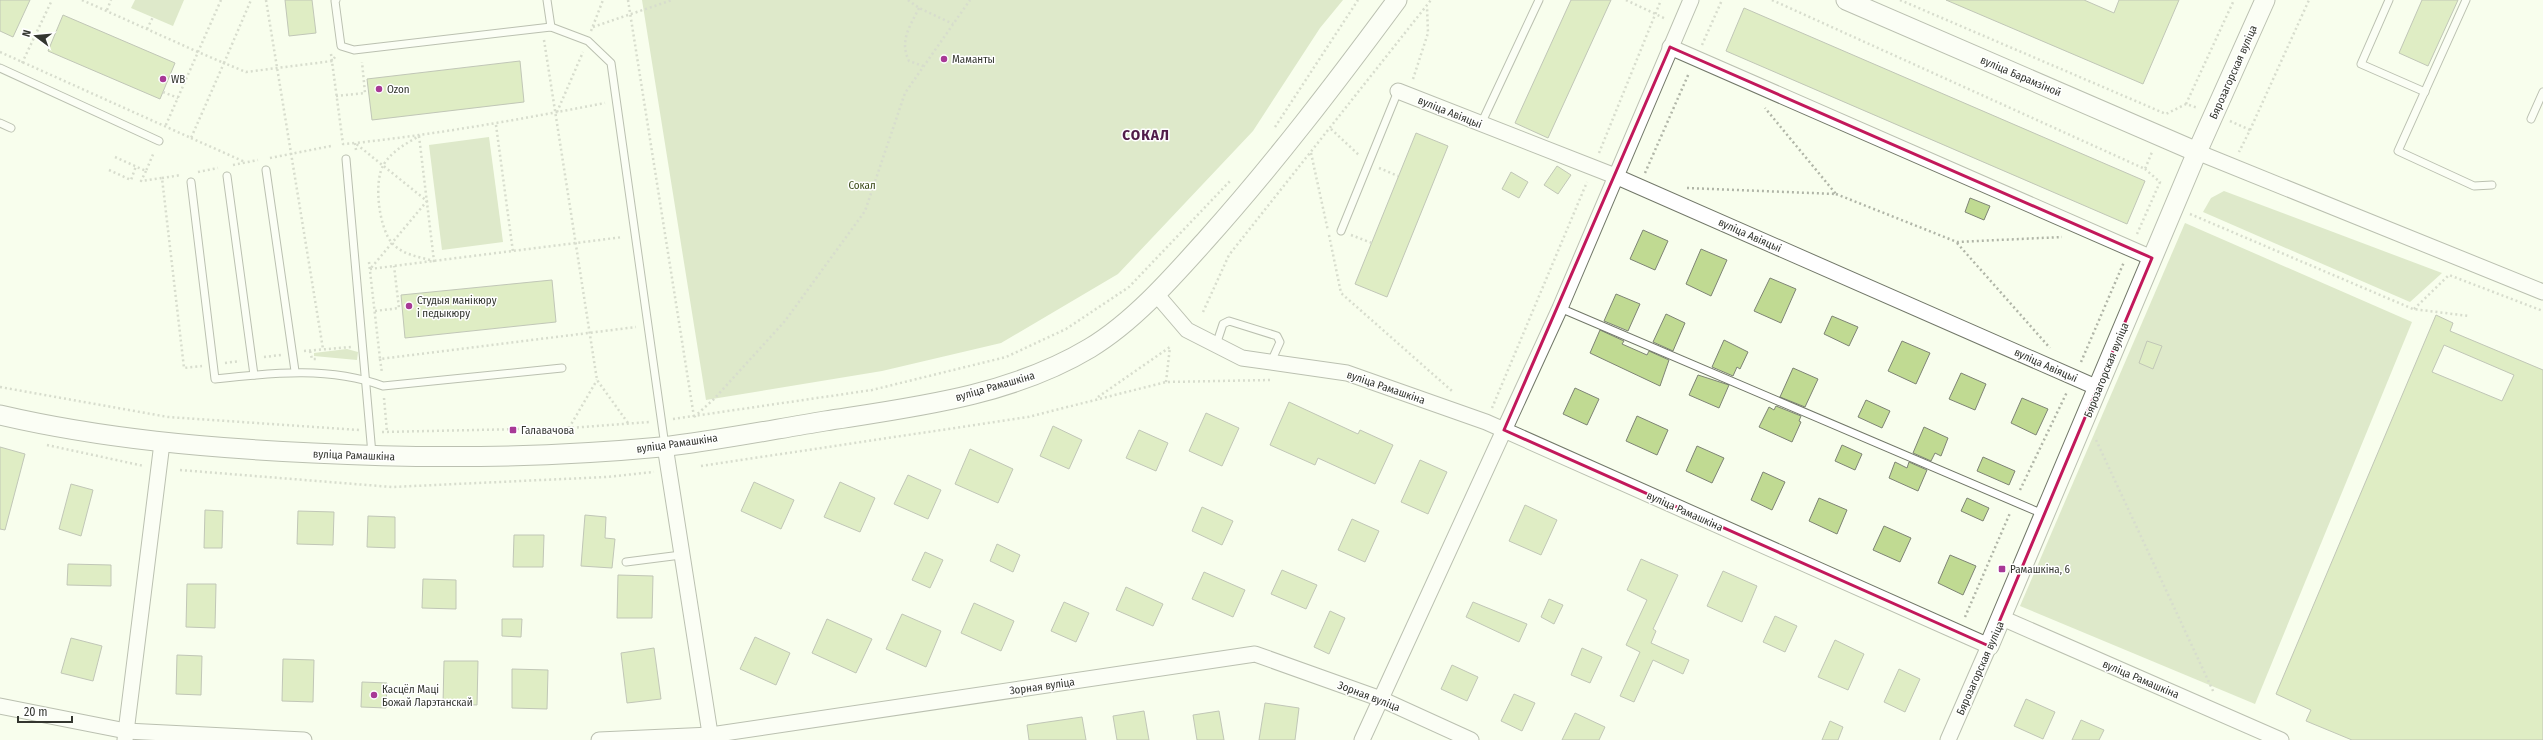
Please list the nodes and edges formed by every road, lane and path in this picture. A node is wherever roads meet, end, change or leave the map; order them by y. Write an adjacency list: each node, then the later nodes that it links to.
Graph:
1 (52, 0): 50 (path)
2 (82, 0): 32 (path)
3 (111, 0): 32 (path)
4 (221, 0): 46 (path)
5 (251, 0): 51 (path)
6 (266, 0): 54 (path)
7 (336, 0): 43 (lane)
8 (547, 0): 38 (lane)
9 (603, 0): 39 (path)
10 (628, 0): 34 (path)
11 (672, 0): 34 (path)
12 (908, 0): 31 (path)
13 (970, 0): 36 (path)
14 (1358, 0): 75 (path)
15 (1397, 0): 126 (street)
16 (1431, 0): 30 (path)
17 (1539, 0): 69 (lane)
18 (1626, 0): 33 (path)
19 (1661, 0): 33 (path)
20 (1692, 0): 37 (street)
21 (1722, 0): 48 (path)
22 (1772, 0): 94 (path)
23 (1846, 0): 77 (street, вуліца Барамзіной)
24 (1900, 0): 65 (path)
25 (2234, 0): 63 (path)
26 (2265, 0): 66 (street, Бярозагорская вуліца)
27 (2308, 0): 74 (path)
28 (2389, 0): 56 (lane)
29 (2466, 0): 56 (lane)
30 (1427, 7): 58 (path); 73 (path)
31 (919, 8): 36 (path); 52 (path)
32 (107, 10): 41 (path)
33 (1654, 14): 37 (path); 93 (path)
34 (631, 15): 39 (path); 152 (path)
35 (153, 17): 41 (path)
36 (953, 24): 52 (path)
37 (1680, 25): 44 (street)
38 (551, 27): 40 (lane); 42 (lane)
39 (593, 27): 42 (path)
40 (542, 28): 43 (lane); 64 (path)
41 (147, 29): 46 (path)
42 (588, 41): 61 (lane); 64 (path)
43 (341, 46): 49 (path)
44 (1670, 47): 48 (street); 101 (street)
45 (0, 52): 50 (path)
46 (198, 52): 51 (path); 60 (path)
47 (361, 57): 59 (path)
48 (1696, 58): 106 (path); 118 (street)
49 (332, 61): 54 (path); 59 (path)
50 (22, 62): 71 (path)
51 (224, 63): 54 (path); 78 (path)
52 (924, 66): 152 (path)
53 (0, 68): 79 (lane)
54 (277, 69): 84 (path)
55 (163, 92): 60 (path)
56 (2425, 92): 105 (lane)
57 (2543, 92): 67 (lane)
58 (1403, 93): 69 (street, вуліца Авіяцыі); 89 (lane)
59 (336, 96): 80 (path)
60 (178, 98): 71 (path)
61 (616, 101): 64 (path); 113 (lane)
62 (1761, 102): 108 (path)
63 (2186, 104): 65 (path); 66 (path)
64 (557, 112): 70 (path); 117 (path)
65 (2166, 114): 77 (path)
66 (2214, 114): 74 (path); 82 (street, Бярозагорская вуліца)
67 (2531, 119)
68 (0, 123): 72 (lane)
69 (1481, 124): 93 (street, вуліца Авіяцыі)
70 (496, 125): 76 (path); 119 (path)
71 (165, 127): 78 (path); 79 (path)
72 (11, 128)
73 (1331, 128): 83 (path); 89 (path)
74 (2250, 130): 92 (path)
75 (1272, 131)
76 (419, 136): 80 (path); 90 (path); 110 (path)
77 (2159, 136): 82 (street, вуліца Барамзіной); 94 (path)
78 (191, 138): 88 (path)
79 (159, 141): 91 (path)
80 (355, 143): 86 (path); 90 (path)
81 (331, 146): 84 (path)
82 (2197, 152): 92 (street); 111 (street, Бярозагорская вуліца)
83 (1311, 153): 130 (path); 149 (path)
84 (293, 154): 88 (path); 136 (path)
85 (115, 157): 91 (path)
86 (357, 158)
87 (346, 160): 143 (lane)
88 (246, 162): 97 (path)
89 (1368, 164): 100 (path); 112 (lane)
90 (383, 165): 110 (path); 116 (path)
91 (136, 166): 95 (path)
92 (2232, 166): 125 (street)
93 (1593, 168): 101 (street, вуліца Авіяцыі); 154 (path)
94 (2145, 169): 109 (path)
95 (109, 170)
96 (266, 170): 140 (lane)
97 (190, 173)
98 (183, 174): 102 (path)
99 (227, 176): 141 (lane)
100 (1398, 176)
101 (1615, 176): 106 (street, вуліца Авіяцыі); 127 (street)
102 (162, 178)
103 (1232, 179): 152 (path)
104 (191, 182): 141 (lane)
105 (2492, 185)
106 (1639, 187): 142 (street, вуліца Авіяцыі)
107 (1678, 188): 108 (path)
108 (1836, 194): 115 (path)
109 (2154, 194): 111 (path); 118 (path)
110 (427, 201): 116 (path); 122 (path)
111 (2174, 207): 120 (street, Бярозагорская вуліца); 128 (path)
112 (1341, 231)
113 (635, 235): 117 (path); 133 (lane)
114 (2063, 237): 115 (path)
115 (1957, 242): 137 (path)
116 (392, 243): 122 (path); 124 (path)
117 (577, 245): 119 (path); 134 (path)
118 (2131, 248): 120 (street); 142 (path)
119 (513, 252): 122 (path)
120 (2152, 258): 148 (street, Бярозагорская вуліца)
121 (369, 261): 124 (path)
122 (434, 261): 123 (path)
123 (394, 266): 124 (path); 129 (path)
124 (370, 268): 129 (path)
125 (2543, 292)
126 (1156, 295): 135 (street, вуліца Рамашкіна); 160 (street, вуліца Рамашкіна)
127 (1560, 308): 156 (street); 166 (lane)
128 (2413, 309): 131 (path); 132 (path)
129 (375, 311): 134 (path)
130 (1203, 312)
131 (2543, 312)
132 (2469, 316)
133 (648, 326): 134 (path); 160 (lane)
134 (591, 335): 144 (path)
135 (1216, 346): 138 (street, вуліца Рамашкіна); 138 (lane)
136 (323, 349)
137 (2055, 353)
138 (1271, 363): 154 (street, вуліца Рамашкіна)
139 (562, 368): 143 (lane)
140 (295, 371): 141 (lane); 143 (lane)
141 (254, 375)
142 (2074, 377): 148 (street, вуліца Авіяцыі); 166 (path)
143 (366, 380): 157 (lane)
144 (597, 380): 155 (path); 155 (path)
145 (1275, 380): 146 (path)
146 (1166, 382): 150 (path); 150 (path)
147 (0, 387): 157 (path)
148 (2098, 388): 153 (street, Бярозагорская вуліца)
149 (1457, 396)
150 (1097, 398): 162 (path)
151 (0, 415): 158 (street, вуліца Рамашкіна)
152 (694, 417)
153 (2086, 418): 167 (street, Бярозагорская вуліца); 175 (path)
154 (1486, 422): 156 (street, вуліца Рамашкіна)
155 (569, 428): 157 (path)
156 (1504, 430): 171 (street, вуліца Рамашкіна); 173 (street)
157 (371, 431): 161 (lane)
158 (162, 443): 161 (street, вуліца Рамашкіна); 176 (street)
159 (45, 445): 163 (path)
160 (665, 446): 161 (street, вуліца Рамашкіна); 168 (street)
161 (372, 456)
162 (701, 466)
163 (147, 467)
164 (180, 470): 165 (path)
165 (655, 472)
166 (2015, 501): 167 (lane); 171 (path)
167 (2045, 514): 170 (street, Бярозагорская вуліца)
168 (680, 555): 169 (lane); 177 (street)
169 (626, 562)
170 (2002, 618): 172 (street, Бярозагорская вуліца); 175 (street, вуліца Рамашкіна)
171 (1959, 632): 172 (street, вуліца Рамашкіна)
172 (1989, 646): 182 (street, Бярозагорская вуліца)
173 (1381, 699): 177 (street, Зорная вуліца); 180 (street); 181 (street, Зорная вуліца)
174 (0, 706): 176 (street)
175 (2225, 715): 183 (street, вуліца Рамашкіна)
176 (125, 736): 178 (street)
177 (711, 738): 179 (street, Зорная вуліца)
178 (304, 740)
179 (599, 740)
180 (1362, 740)
181 (1471, 740)
182 (1948, 740)
183 (2281, 740)

